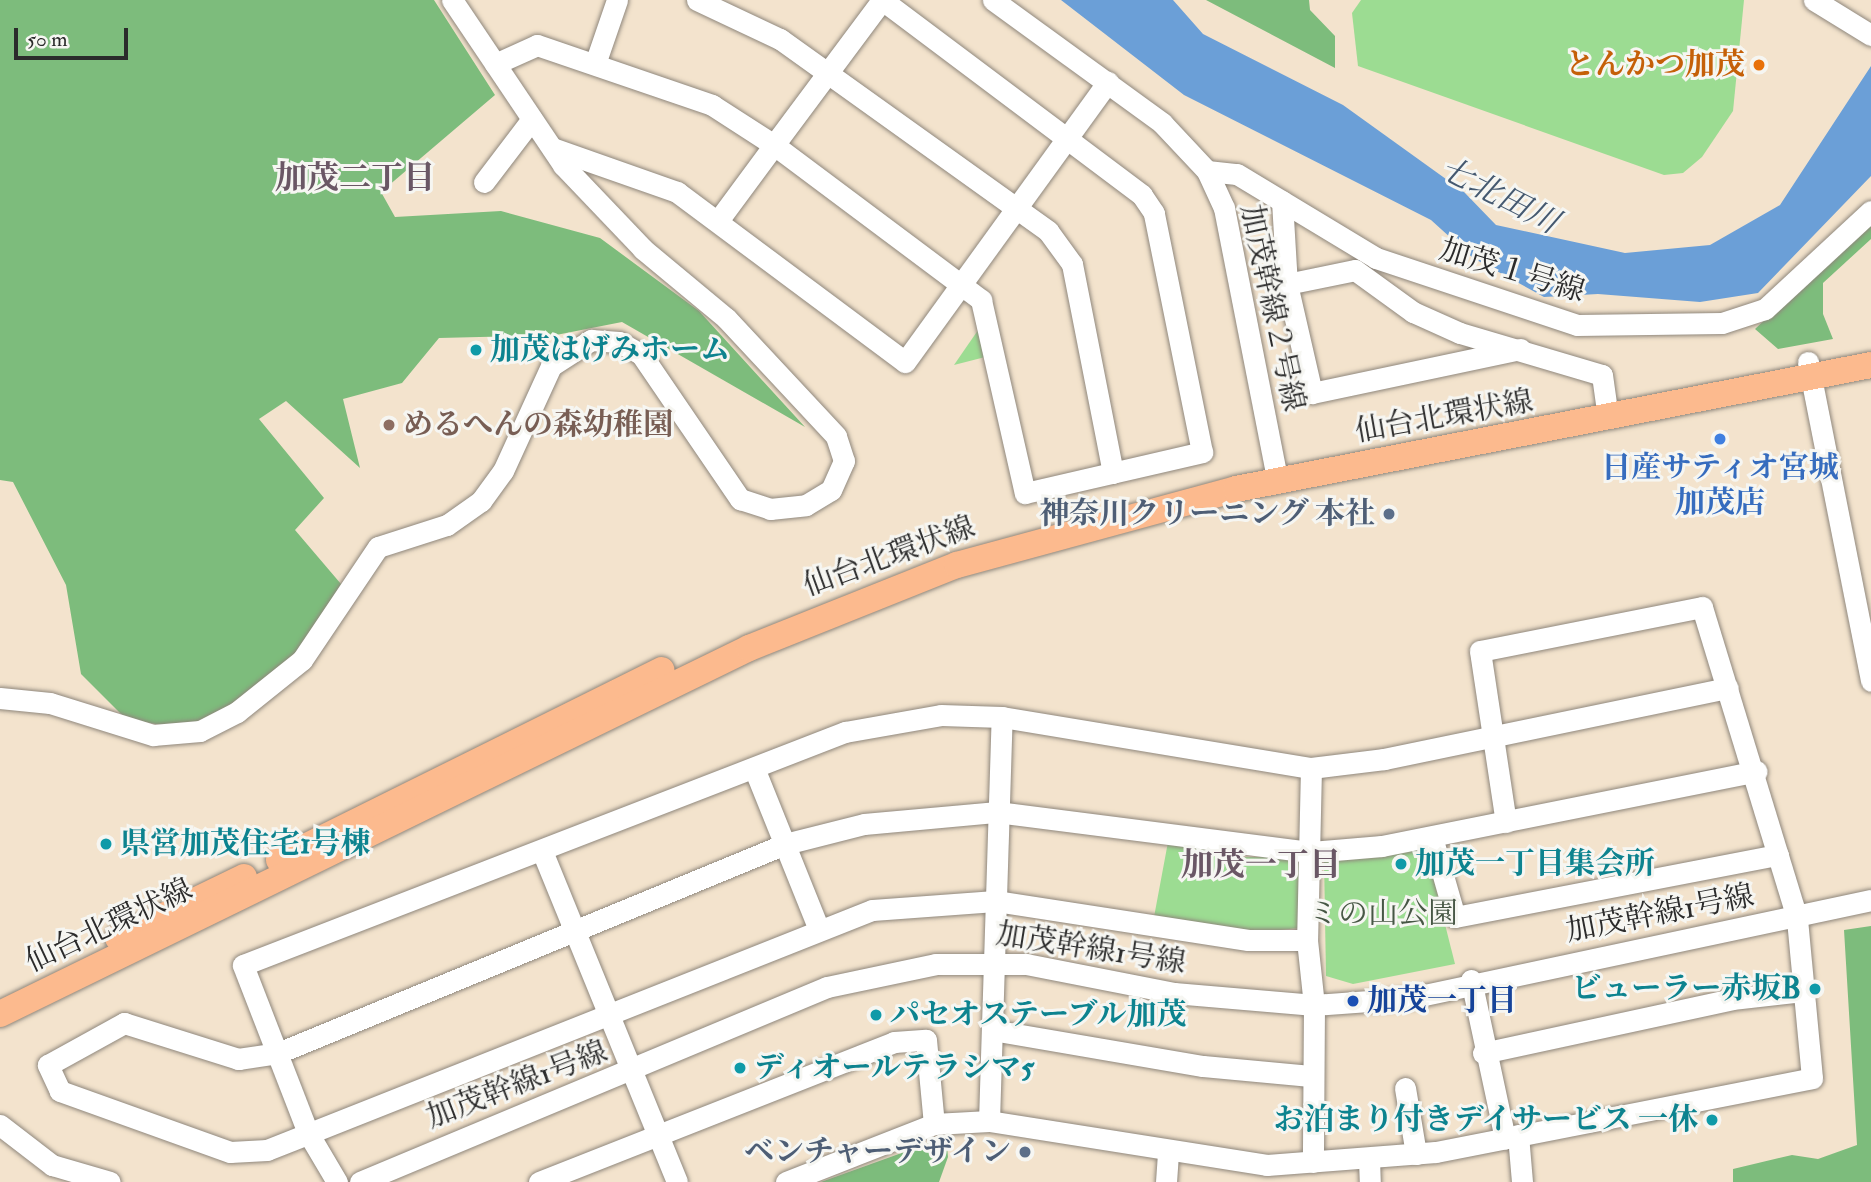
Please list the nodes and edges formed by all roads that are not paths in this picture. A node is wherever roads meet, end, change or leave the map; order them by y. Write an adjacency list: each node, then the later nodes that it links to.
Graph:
1 (452, 0): 8 (street)
2 (617, 0): 7 (street)
3 (697, 0): 9 (street)
4 (993, 0): 10 (street, 加茂幹線２号線)
5 (1814, 0): 6 (street)
6 (1863, 30)
7 (596, 61): 8 (street); 13 (street)
8 (495, 64): 11 (street)
9 (828, 73): 12 (street); 13 (street); 19 (street)
10 (1108, 82): 12 (street); 15 (street, 加茂幹線２号線)
11 (532, 119): 14 (street); 16 (street)
12 (1070, 138): 19 (street); 28 (street)
13 (774, 145): 20 (street); 22 (street)
14 (552, 148): 20 (street); 32 (street)
15 (1207, 171): 17 (street, 加茂１号線); 29 (street, 加茂幹線２号線)
16 (484, 182)
17 (1282, 201): 18 (street, 加茂１号線); 21 (street)
18 (1871, 211)
19 (1016, 212): 22 (street); 28 (street)
20 (720, 218): 22 (street)
21 (1287, 284): 23 (street); 23 (street)
22 (960, 286): 28 (street)
23 (1520, 349): 27 (street)
24 (1871, 349): 26 (main road, 仙台北環状線)
25 (1871, 365): 26 (main road, 仙台北環状線)
26 (1810, 370): 27 (main road, 仙台北環状線); 29 (main road, 仙台北環状線); 30 (street)
27 (1606, 402): 29 (main road, 仙台北環状線)
28 (1113, 473)
29 (1276, 474): 54 (main road, 仙台北環状線); 57 (main road, 仙台北環状線)
30 (1871, 681)
31 (1728, 688): 34 (street); 34 (street); 37 (street)
32 (0, 698)
33 (1002, 717): 35 (street); 36 (street); 38 (street)
34 (1494, 736): 36 (street); 39 (street)
35 (754, 768): 41 (street); 42 (street)
36 (1311, 768): 43 (street)
37 (1756, 771): 39 (street); 44 (street)
38 (997, 812): 41 (street); 43 (street); 46 (street)
39 (1506, 822): 40 (street)
40 (1432, 837): 43 (street); 44 (street)
41 (785, 844): 48 (street); 49 (street)
42 (542, 850): 49 (street); 59 (street)
43 (1311, 852): 50 (street)
44 (1778, 855): 47 (street)
45 (1871, 900): 47 (street, 加茂幹線1号線)
46 (995, 901): 48 (street); 50 (street); 51 (street)
47 (1797, 918): 52 (street, 加茂幹線1号線); 53 (street)
48 (818, 927): 56 (street)
49 (575, 928): 56 (street); 59 (street)
50 (1307, 940): 55 (street)
51 (996, 961): 55 (street, 加茂幹線1号線); 58 (street); 61 (street, 加茂幹線1号線)
52 (1471, 981): 55 (street, 加茂幹線1号線); 60 (street)
53 (1803, 991): 60 (street); 69 (street)
54 (0, 995)
55 (1314, 1005): 62 (street)
56 (610, 1011): 61 (street); 67 (street)
57 (0, 1014)
58 (992, 1030): 62 (street); 64 (street)
59 (278, 1053): 67 (street); 67 (street)
60 (1483, 1053): 69 (street)
61 (634, 1071): 68 (street); 76 (street, 加茂幹線1号線)
62 (1311, 1076): 73 (street)
63 (1405, 1088): 71 (street)
64 (989, 1121): 65 (street); 70 (street)
65 (934, 1124): 68 (street); 79 (street)
66 (0, 1125): 74 (street)
67 (308, 1133): 75 (street)
68 (659, 1136): 77 (street); 78 (street)
69 (1511, 1137): 71 (street); 82 (street)
70 (1168, 1153): 73 (street); 80 (street)
71 (1416, 1154): 72 (street)
72 (1369, 1159): 73 (street); 81 (street)
73 (1313, 1162)
74 (110, 1182)
75 (337, 1182)
76 (360, 1182)
77 (539, 1182)
78 (677, 1182)
79 (786, 1182)
80 (1166, 1182)
81 (1370, 1182)
82 (1522, 1182)

